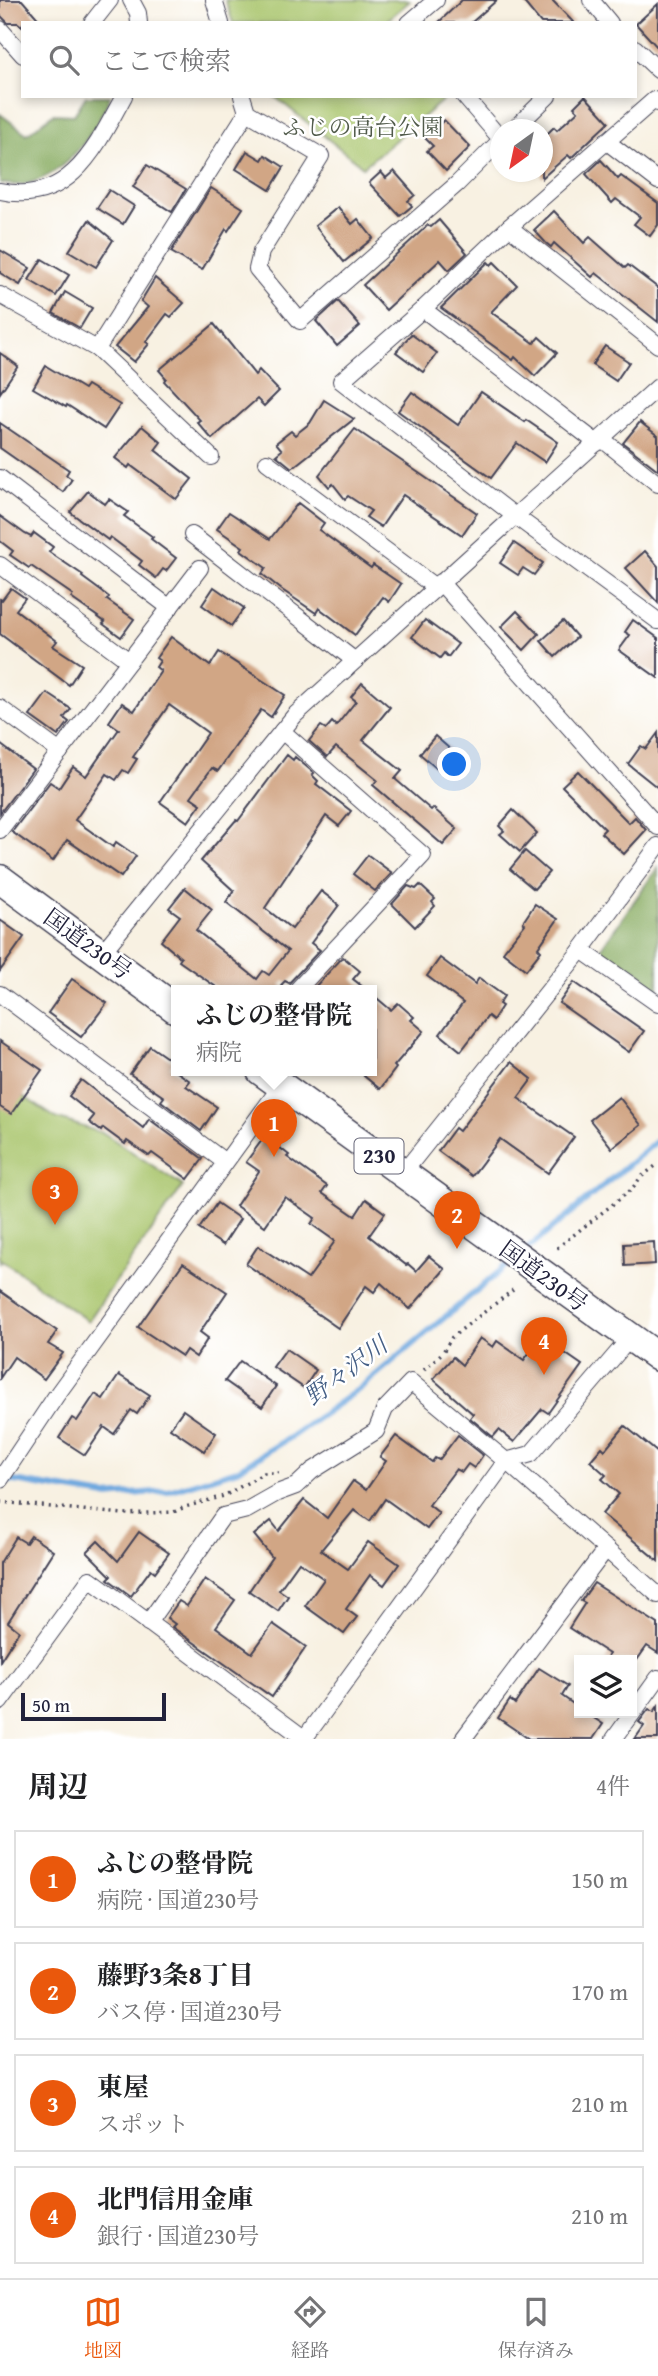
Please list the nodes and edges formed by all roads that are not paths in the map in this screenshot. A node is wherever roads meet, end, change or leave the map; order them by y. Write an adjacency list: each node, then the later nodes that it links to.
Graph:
1 (110, 0): 6 (street)
2 (131, 0): 7 (street)
3 (214, 0): 8 (street)
4 (436, 0): 9 (street)
5 (591, 0): 10 (street)
6 (94, 21)
7 (139, 21)
8 (219, 21)
9 (411, 21)
10 (608, 21)
11 (0, 29): 13 (street)
12 (637, 50): 14 (street)
13 (21, 53)
14 (658, 70)
15 (123, 98): 25 (street)
16 (466, 98): 21 (street)
17 (546, 98): 20 (street)
18 (657, 98): 22 (street)
19 (245, 104): 23 (street); 30 (street)
20 (524, 119)
21 (490, 127)
22 (606, 141): 24 (street); 26 (street)
23 (490, 149)
24 (658, 181)
25 (0, 191)
26 (509, 227): 28 (street); 29 (street)
27 (0, 295): 30 (street)
28 (423, 309): 32 (street); 37 (street)
29 (658, 345)
30 (97, 349): 33 (street)
31 (658, 387): 32 (street)
32 (600, 441): 36 (street); 37 (street)
33 (211, 457)
34 (267, 462): 41 (street)
35 (0, 478): 42 (street)
36 (658, 484)
37 (515, 516): 41 (street); 43 (street)
38 (192, 536): 44 (street)
39 (0, 565): 45 (street)
40 (200, 568): 42 (street)
41 (437, 584): 44 (street); 49 (street)
42 (170, 608): 45 (street)
43 (658, 621)
44 (354, 660): 47 (street)
45 (129, 661): 48 (street)
46 (0, 708): 48 (street)
47 (282, 731): 54 (street); 55 (street)
48 (60, 752): 50 (street)
49 (658, 827)
50 (0, 830)
51 (658, 846): 53 (street)
52 (0, 879): 54 (highway, 国道230号)
53 (581, 950): 57 (street); 61 (street)
54 (101, 954): 58 (highway, 国道230号)
55 (302, 985)
56 (0, 994): 60 (street)
57 (658, 1004)
58 (171, 1005)
59 (271, 1078): 60 (street); 61 (highway, 国道230号 / 230)
60 (225, 1162): 65 (street)
61 (402, 1173): 62 (highway, 国道230号 / 230)
62 (630, 1338): 63 (highway, 国道230号 / 230); 64 (street)
63 (658, 1357)
64 (506, 1461): 66 (street); 68 (street); 71 (street)
65 (0, 1480)
66 (606, 1549): 67 (street); 72 (street)
67 (658, 1595)
68 (148, 1623): 70 (street); 71 (street)
69 (658, 1678): 73 (street)
70 (0, 1702)
71 (305, 1739)
72 (463, 1739)
73 (614, 1739)

